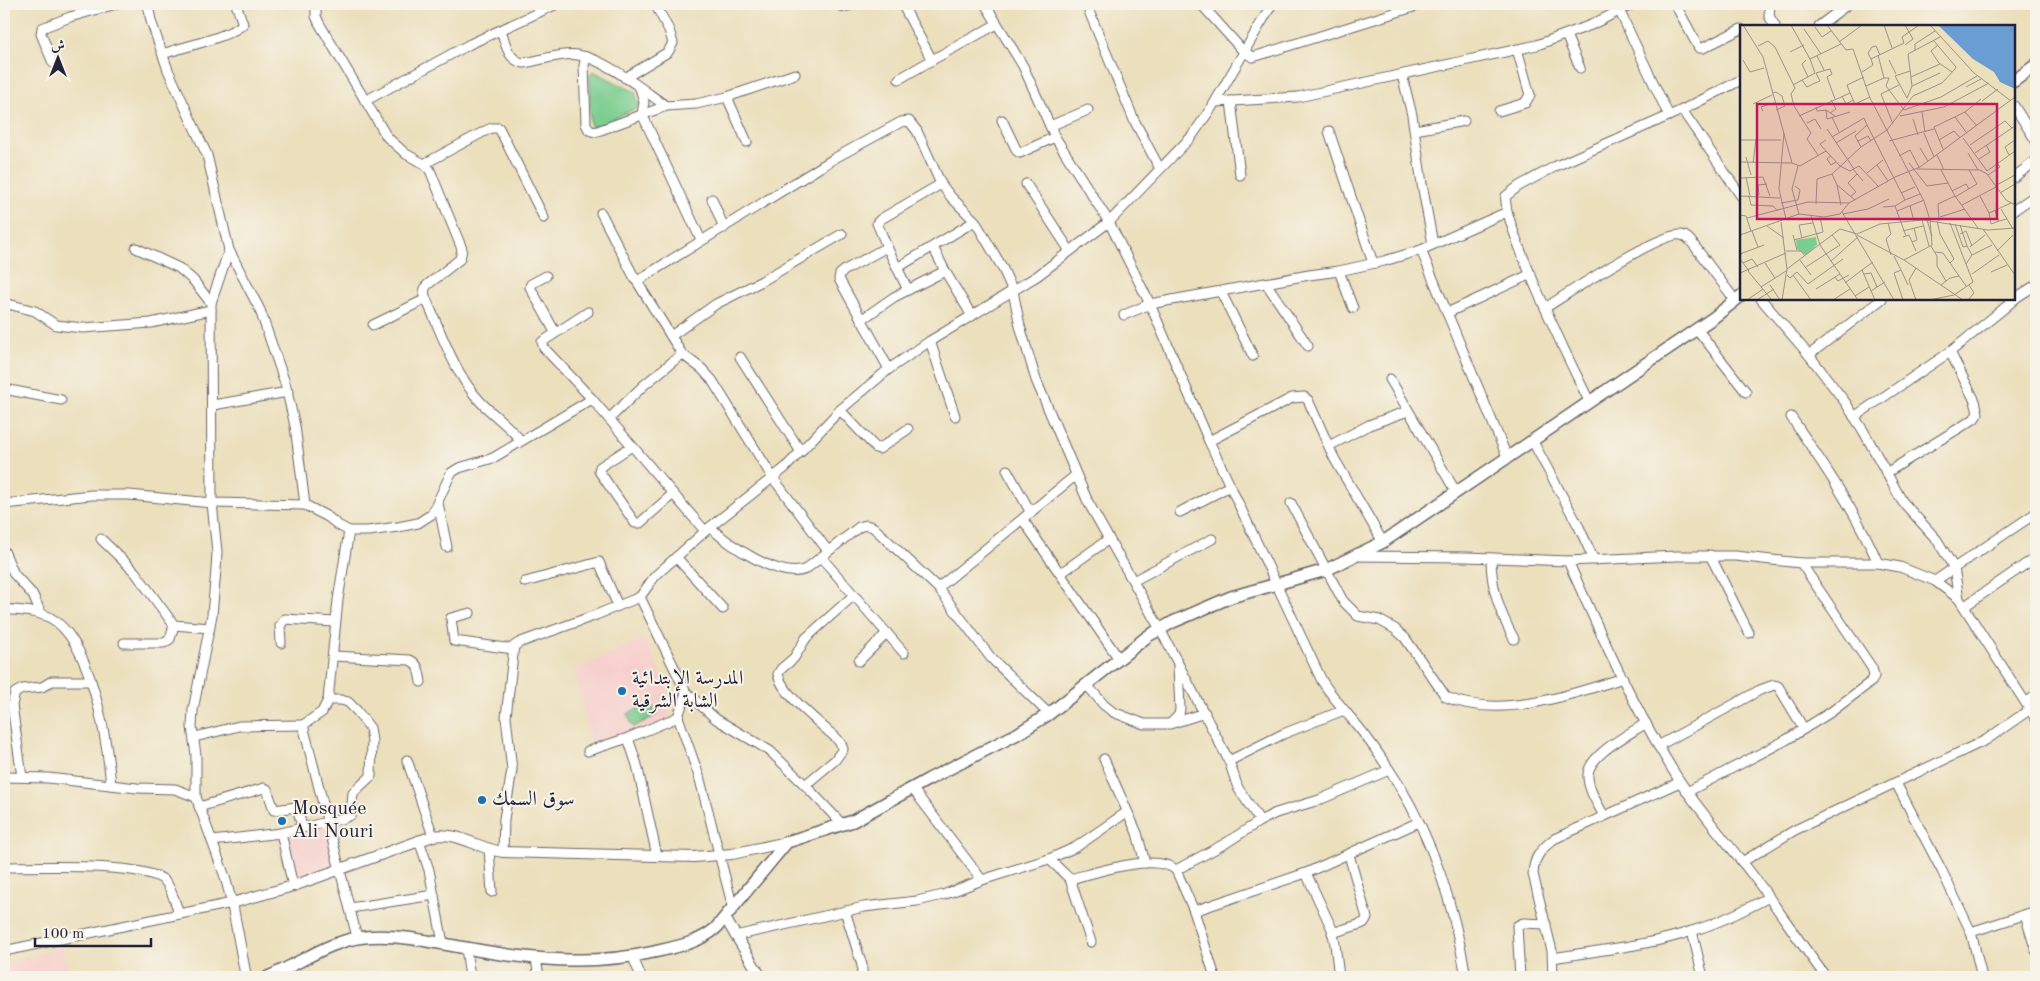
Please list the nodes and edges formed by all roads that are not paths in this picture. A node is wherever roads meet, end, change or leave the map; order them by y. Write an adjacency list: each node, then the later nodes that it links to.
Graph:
1 (116, 4): 31 (street)
2 (148, 4): 28 (street)
3 (236, 4): 28 (street)
4 (316, 4): 42 (street)
5 (557, 4): 23 (street)
6 (655, 4): 36 (street)
7 (836, 4): 8 (street)
8 (854, 4)
9 (902, 4): 30 (street)
10 (985, 4): 20 (street)
11 (1201, 4): 27 (street)
12 (1272, 4): 27 (street)
13 (1423, 4): 27 (street)
14 (1633, 4): 19 (street)
15 (1675, 4): 24 (street)
16 (1770, 4): 21 (street)
17 (1848, 4): 22 (street)
18 (1089, 5): 62 (street)
19 (1620, 12): 25 (street); 51 (street)
20 (997, 24): 30 (street); 54 (street)
21 (1774, 25)
22 (1820, 25)
23 (501, 30): 29 (street); 42 (street)
24 (1740, 30)
25 (1566, 35): 26 (street); 33 (street)
26 (1517, 49): 35 (street); 49 (street)
27 (1244, 52): 43 (street)
28 (163, 54): 83 (street)
29 (586, 57): 36 (street); 50 (street)
30 (932, 60): 37 (street)
31 (53, 63)
32 (2036, 65): 38 (main road)
33 (1580, 68)
34 (795, 74): 41 (street)
35 (1402, 75): 44 (street); 55 (street)
36 (625, 78): 40 (street)
37 (899, 79)
38 (2015, 79)
39 (1740, 81): 48 (street)
40 (640, 88): 45 (street); 50 (street)
41 (727, 98): 45 (street); 59 (street)
42 (365, 101): 61 (street)
43 (1216, 102): 44 (street); 62 (street)
44 (1231, 102): 63 (street)
45 (666, 106): 50 (street)
46 (2015, 108): 58 (street)
47 (1088, 110): 54 (street)
48 (1682, 110): 51 (street); 67 (street)
49 (1499, 112)
50 (642, 114): 78 (street)
51 (1669, 116): 71 (street)
52 (1002, 120): 57 (street)
53 (1464, 121): 55 (street)
54 (1050, 126): 57 (street)
55 (1415, 130): 79 (street)
56 (1329, 131): 86 (street)
57 (1055, 137): 75 (street)
58 (2036, 141)
59 (747, 142)
60 (2036, 161): 64 (street)
61 (424, 164): 73 (street); 99 (street)
62 (1160, 169): 75 (street)
63 (1240, 175)
64 (2015, 176)
65 (941, 184): 74 (street); 76 (street); 80 (street)
66 (1026, 184): 85 (street)
67 (1740, 195)
68 (2036, 196): 70 (street)
69 (712, 199): 76 (street)
70 (2015, 209)
71 (1507, 212): 79 (street); 90 (street)
72 (601, 213): 92 (street)
73 (544, 218)
74 (975, 221): 81 (street); 96 (street)
75 (1109, 222): 85 (street); 105 (street)
76 (724, 228): 78 (street)
77 (842, 234): 117 (street)
78 (701, 240): 92 (street)
79 (1433, 244): 84 (street)
80 (887, 247): 87 (street); 113 (street)
81 (933, 247): 87 (street); 88 (street)
82 (136, 248): 106 (street)
83 (230, 250): 106 (street); 128 (street)
84 (1421, 250): 86 (street); 110 (street)
85 (1070, 251): 96 (street)
86 (1373, 262): 89 (street)
87 (897, 268): 95 (street)
88 (945, 271): 95 (street); 112 (street)
89 (1339, 271): 93 (street); 107 (street)
90 (1531, 274): 108 (street); 110 (street)
91 (546, 276): 116 (street)
92 (637, 281): 117 (street)
93 (1266, 283): 97 (street); 119 (street)
94 (2036, 285): 100 (street)
95 (908, 290): 113 (street)
96 (1013, 291): 112 (street); 150 (street)
97 (1221, 292): 105 (street); 123 (street)
98 (1738, 298): 108 (street); 115 (main road)
99 (426, 299): 114 (street); 141 (street)
100 (2015, 299)
101 (1762, 300): 122 (street)
102 (1881, 300): 122 (street)
103 (2013, 300): 120 (street)
104 (4, 303): 106 (street)
105 (1150, 304): 111 (street); 143 (street)
106 (211, 307): 133 (street)
107 (1352, 308)
108 (1545, 308): 132 (street)
109 (588, 312): 116 (street)
110 (1447, 312): 147 (street)
111 (1124, 315)
112 (972, 316): 118 (street)
113 (861, 320): 125 (street)
114 (373, 325)
115 (1697, 328): 129 (street); 132 (main road)
116 (555, 332): 130 (street)
117 (671, 336): 121 (street)
118 (930, 341): 125 (street); 136 (street)
119 (1308, 346)
120 (1950, 352): 138 (street); 149 (street)
121 (682, 354): 139 (street); 151 (street)
122 (1809, 355): 138 (street)
123 (1253, 356)
124 (740, 357): 146 (street)
125 (889, 369): 134 (street)
126 (1390, 379): 135 (street)
127 (4, 389): 131 (street)
128 (288, 392): 133 (street); 159 (street)
129 (1746, 392)
130 (592, 399): 139 (street); 141 (street)
131 (61, 400)
132 (1589, 401): 142 (main road)
133 (213, 405): 155 (street)
134 (840, 410): 140 (street); 146 (street)
135 (1408, 411): 145 (street); 153 (street)
136 (955, 416)
137 (1791, 417): 181 (street)
138 (1854, 417): 149 (street)
139 (609, 419): 144 (street)
140 (908, 429)
141 (520, 440): 156 (street)
142 (1532, 440): 147 (main road); 178 (street)
143 (1209, 441): 145 (street); 152 (street)
144 (632, 446): 154 (street); 154 (street)
145 (1329, 446): 169 (street)
146 (801, 452): 151 (street)
147 (1507, 457): 153 (main road)
148 (1007, 470): 161 (street)
149 (1886, 473): 182 (street)
150 (1076, 475): 161 (street); 167 (street)
151 (773, 478): 164 (street); 172 (street)
152 (1230, 486): 160 (street); 188 (street)
153 (1456, 492): 169 (main road)
154 (673, 494): 164 (street)
155 (212, 503): 158 (street); 159 (street); 200 (street)
156 (438, 503): 165 (street); 170 (street)
157 (1291, 503): 183 (street)
158 (4, 504)
159 (305, 505): 165 (street)
160 (1180, 512)
161 (1031, 513): 163 (street)
162 (2036, 513): 182 (street)
163 (1023, 520): 184 (street); 189 (street)
164 (708, 529): 172 (street); 175 (street)
165 (349, 531): 198 (street)
166 (101, 539): 199 (street)
167 (1109, 539): 184 (street); 185 (street)
168 (1212, 539): 185 (street)
169 (1383, 542): 174 (main road)
170 (447, 547)
171 (4, 551): 197 (street)
172 (824, 554): 189 (street); 190 (street)
173 (1710, 555): 178 (street); 180 (street); 203 (street)
174 (1356, 556): 176 (street); 183 (main road)
175 (676, 557): 191 (street); 195 (street)
176 (1491, 558): 179 (street); 204 (street)
177 (2036, 558): 192 (street)
178 (1594, 560): 179 (street)
179 (1568, 561): 213 (street)
180 (1800, 563): 181 (street); 229 (street)
181 (1878, 563): 186 (street)
182 (1954, 568): 186 (street); 192 (street)
183 (1326, 570): 188 (main road); 213 (street)
184 (1061, 573): 210 (street)
185 (1133, 581): 201 (street)
186 (1935, 581): 192 (street)
187 (525, 582): 193 (street)
188 (1277, 584): 201 (main road); 221 (street)
189 (938, 588): 223 (street)
190 (854, 595): 202 (street); 242 (street)
191 (640, 598): 193 (street); 217 (street)
192 (1962, 602): 220 (street)
193 (618, 606): 207 (street)
194 (4, 609): 197 (street)
195 (723, 609)
196 (470, 613): 207 (street)
197 (41, 614): 214 (street)
198 (335, 622): 205 (street); 209 (street)
199 (174, 625): 200 (street); 206 (street)
200 (210, 628): 230 (street)
201 (1160, 629): 210 (main road); 212 (street)
202 (887, 634): 208 (street); 211 (street)
203 (1749, 634)
204 (1514, 639)
205 (281, 642)
206 (124, 643)
207 (513, 649): 261 (street)
208 (904, 653)
209 (333, 656): 215 (street); 219 (street)
210 (1119, 659): 216 (main road)
211 (859, 661)
212 (1178, 662): 222 (street); 227 (street)
213 (1623, 678): 226 (street)
214 (90, 681): 239 (street); 243 (street)
215 (421, 682)
216 (1087, 685): 223 (main road); 227 (street)
217 (686, 692): 224 (street); 242 (street)
218 (2036, 696): 220 (street)
219 (328, 700): 228 (street); 251 (street)
220 (2028, 707): 225 (street); 241 (street)
221 (1344, 710): 236 (street); 237 (street)
222 (1205, 713): 227 (street); 236 (street)
223 (1049, 714): 244 (main road)
224 (678, 717): 231 (street); 264 (street)
225 (2036, 719)
226 (1646, 723): 232 (street); 249 (street)
227 (1170, 724)
228 (303, 725): 230 (street); 251 (street)
229 (1804, 729): 232 (street); 245 (street)
230 (195, 737): 246 (street)
231 (628, 738): 233 (street); 263 (street)
232 (1658, 746): 240 (street)
233 (588, 751)
234 (1104, 759): 248 (street)
235 (407, 760): 256 (street)
236 (1229, 761): 250 (street)
237 (1389, 770): 250 (street); 252 (street)
238 (4, 777): 239 (street)
239 (22, 777): 243 (street)
240 (1680, 782): 245 (street); 249 (street)
241 (1896, 783): 266 (street); 290 (street)
242 (805, 784): 253 (street)
243 (110, 785): 246 (street)
244 (912, 788): 253 (main road); 273 (street)
245 (1687, 792): 266 (street)
246 (196, 797): 247 (street)
247 (199, 807): 254 (street); 258 (street)
248 (1127, 812): 265 (street); 267 (street)
249 (1604, 816): 287 (street)
250 (1260, 821): 270 (street)
251 (326, 822): 254 (street); 269 (street)
252 (1419, 822): 262 (street); 310 (street)
253 (842, 824): 259 (main road)
254 (302, 827): 255 (street)
255 (281, 834): 258 (street); 274 (street)
256 (432, 836): 257 (street); 260 (street)
257 (419, 840): 269 (street); 276 (street)
258 (212, 841): 278 (street)
259 (787, 842): 264 (street); 280 (main road)
260 (488, 849): 261 (street); 275 (street)
261 (503, 852): 263 (street)
262 (1349, 855): 271 (street); 288 (street)
263 (658, 856): 264 (street)
264 (720, 856): 280 (street)
265 (1049, 859): 272 (street); 273 (street)
266 (1742, 862): 277 (street)
267 (1145, 863): 270 (street); 272 (street)
268 (4, 867): 284 (street)
269 (339, 870): 274 (street); 279 (street)
270 (1176, 870): 282 (street)
271 (1306, 873): 282 (street); 288 (street)
272 (1070, 878): 293 (street)
273 (982, 880): 281 (street)
274 (293, 886): 278 (street)
275 (492, 892)
276 (434, 895): 279 (street); 294 (street)
277 (1769, 897): 289 (street); 314 (street)
278 (232, 903): 284 (street); 301 (street)
279 (350, 908): 292 (street)
280 (733, 908): 286 (main road)
281 (845, 911): 291 (street); 307 (street)
282 (1194, 911): 308 (street)
283 (2036, 911): 285 (street)
284 (179, 913): 296 (street)
285 (2025, 914): 290 (street); 297 (street)
286 (725, 918): 291 (street); 298 (main road)
287 (1546, 924): 299 (street); 311 (street)
288 (1332, 932): 309 (street)
289 (1692, 932): 299 (street); 313 (street)
290 (1971, 932): 315 (street)
291 (736, 936): 306 (street)
292 (357, 937): 294 (main road); 302 (main road)
293 (1090, 942)
294 (443, 943): 295 (main road)
295 (466, 948): 300 (main road); 303 (street)
296 (4, 951)
297 (2036, 951)
298 (633, 957): 300 (main road); 305 (street)
299 (1553, 958): 312 (street)
300 (536, 959): 304 (street)
301 (246, 977)
302 (268, 977)
303 (470, 977)
304 (539, 977)
305 (641, 977)
306 (761, 977)
307 (860, 977)
308 (1215, 977)
309 (1339, 977)
310 (1466, 977)
311 (1520, 977)
312 (1553, 977)
313 (1702, 977)
314 (1826, 977)
315 (1982, 977)

